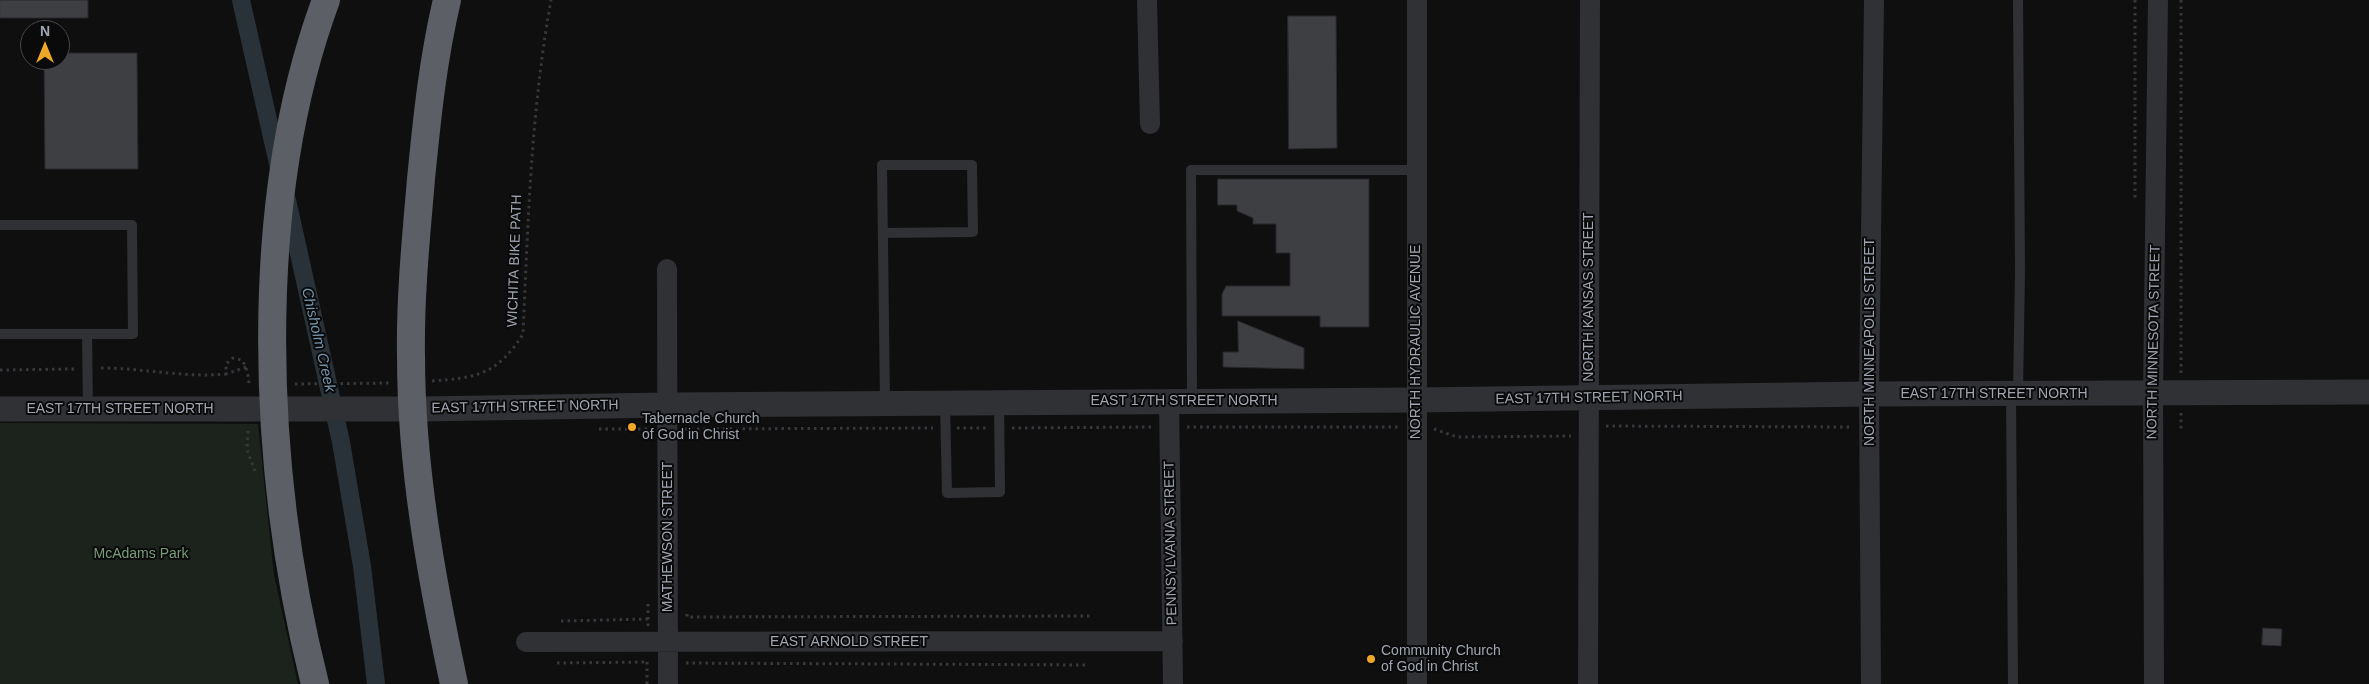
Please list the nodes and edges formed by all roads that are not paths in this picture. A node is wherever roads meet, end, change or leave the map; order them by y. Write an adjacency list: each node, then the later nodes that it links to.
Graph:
1 (326, 0): 32 (highway)
2 (447, 0): 33 (highway)
3 (1147, 0): 9 (street)
4 (1417, 0): 10 (street, NORTH HYDRAULIC AVENUE)
5 (1590, 0): 20 (street, NORTH KANSAS STREET)
6 (1874, 0): 17 (street, NORTH MINNEAPOLIS STREET)
7 (2018, 0): 18 (lane)
8 (2158, 0): 19 (street, NORTH MINNESOTA STREET)
9 (1150, 124)
10 (1416, 170): 21 (street, NORTH HYDRAULIC AVENUE); 22 (lane)
11 (0, 225): 15 (lane)
12 (883, 233): 12 (lane); 23 (lane)
13 (667, 269): 28 (street, MATHEWSON STREET)
14 (0, 334): 15 (lane)
15 (87, 334): 27 (lane)
16 (2369, 392): 19 (street, EAST 17TH STREET NORTH)
17 (1869, 394): 18 (street, EAST 17TH STREET NORTH); 20 (street, EAST 17TH STREET NORTH); 38 (street, NORTH MINNEAPOLIS STREET)
18 (2014, 394): 19 (street, EAST 17TH STREET NORTH); 39 (lane)
19 (2153, 394): 40 (street, NORTH MINNESOTA STREET)
20 (1589, 398): 21 (street, EAST 17TH STREET NORTH); 37 (street, NORTH KANSAS STREET)
21 (1415, 400): 22 (street, EAST 17TH STREET NORTH); 36 (street, NORTH HYDRAULIC AVENUE)
22 (1181, 401): 25 (street, EAST 17TH STREET NORTH); 29 (street, PENNSYLVANIA STREET)
23 (885, 402): 24 (street, EAST 17TH STREET NORTH); 28 (street, EAST 17TH STREET NORTH)
24 (945, 402): 25 (street, EAST 17TH STREET NORTH); 25 (lane)
25 (999, 402)
26 (0, 409): 27 (street, EAST 17TH STREET NORTH)
27 (88, 409): 28 (street, EAST 17TH STREET NORTH)
28 (668, 423): 31 (street, MATHEWSON STREET)
29 (1173, 641): 31 (street, EAST ARNOLD STREET); 35 (street, PENNSYLVANIA STREET)
30 (526, 642): 31 (street, EAST ARNOLD STREET)
31 (668, 642): 34 (street, MATHEWSON STREET)
32 (315, 684)
33 (454, 684)
34 (668, 684)
35 (1173, 684)
36 (1417, 684)
37 (1588, 684)
38 (1871, 684)
39 (2013, 684)
40 (2154, 684)

